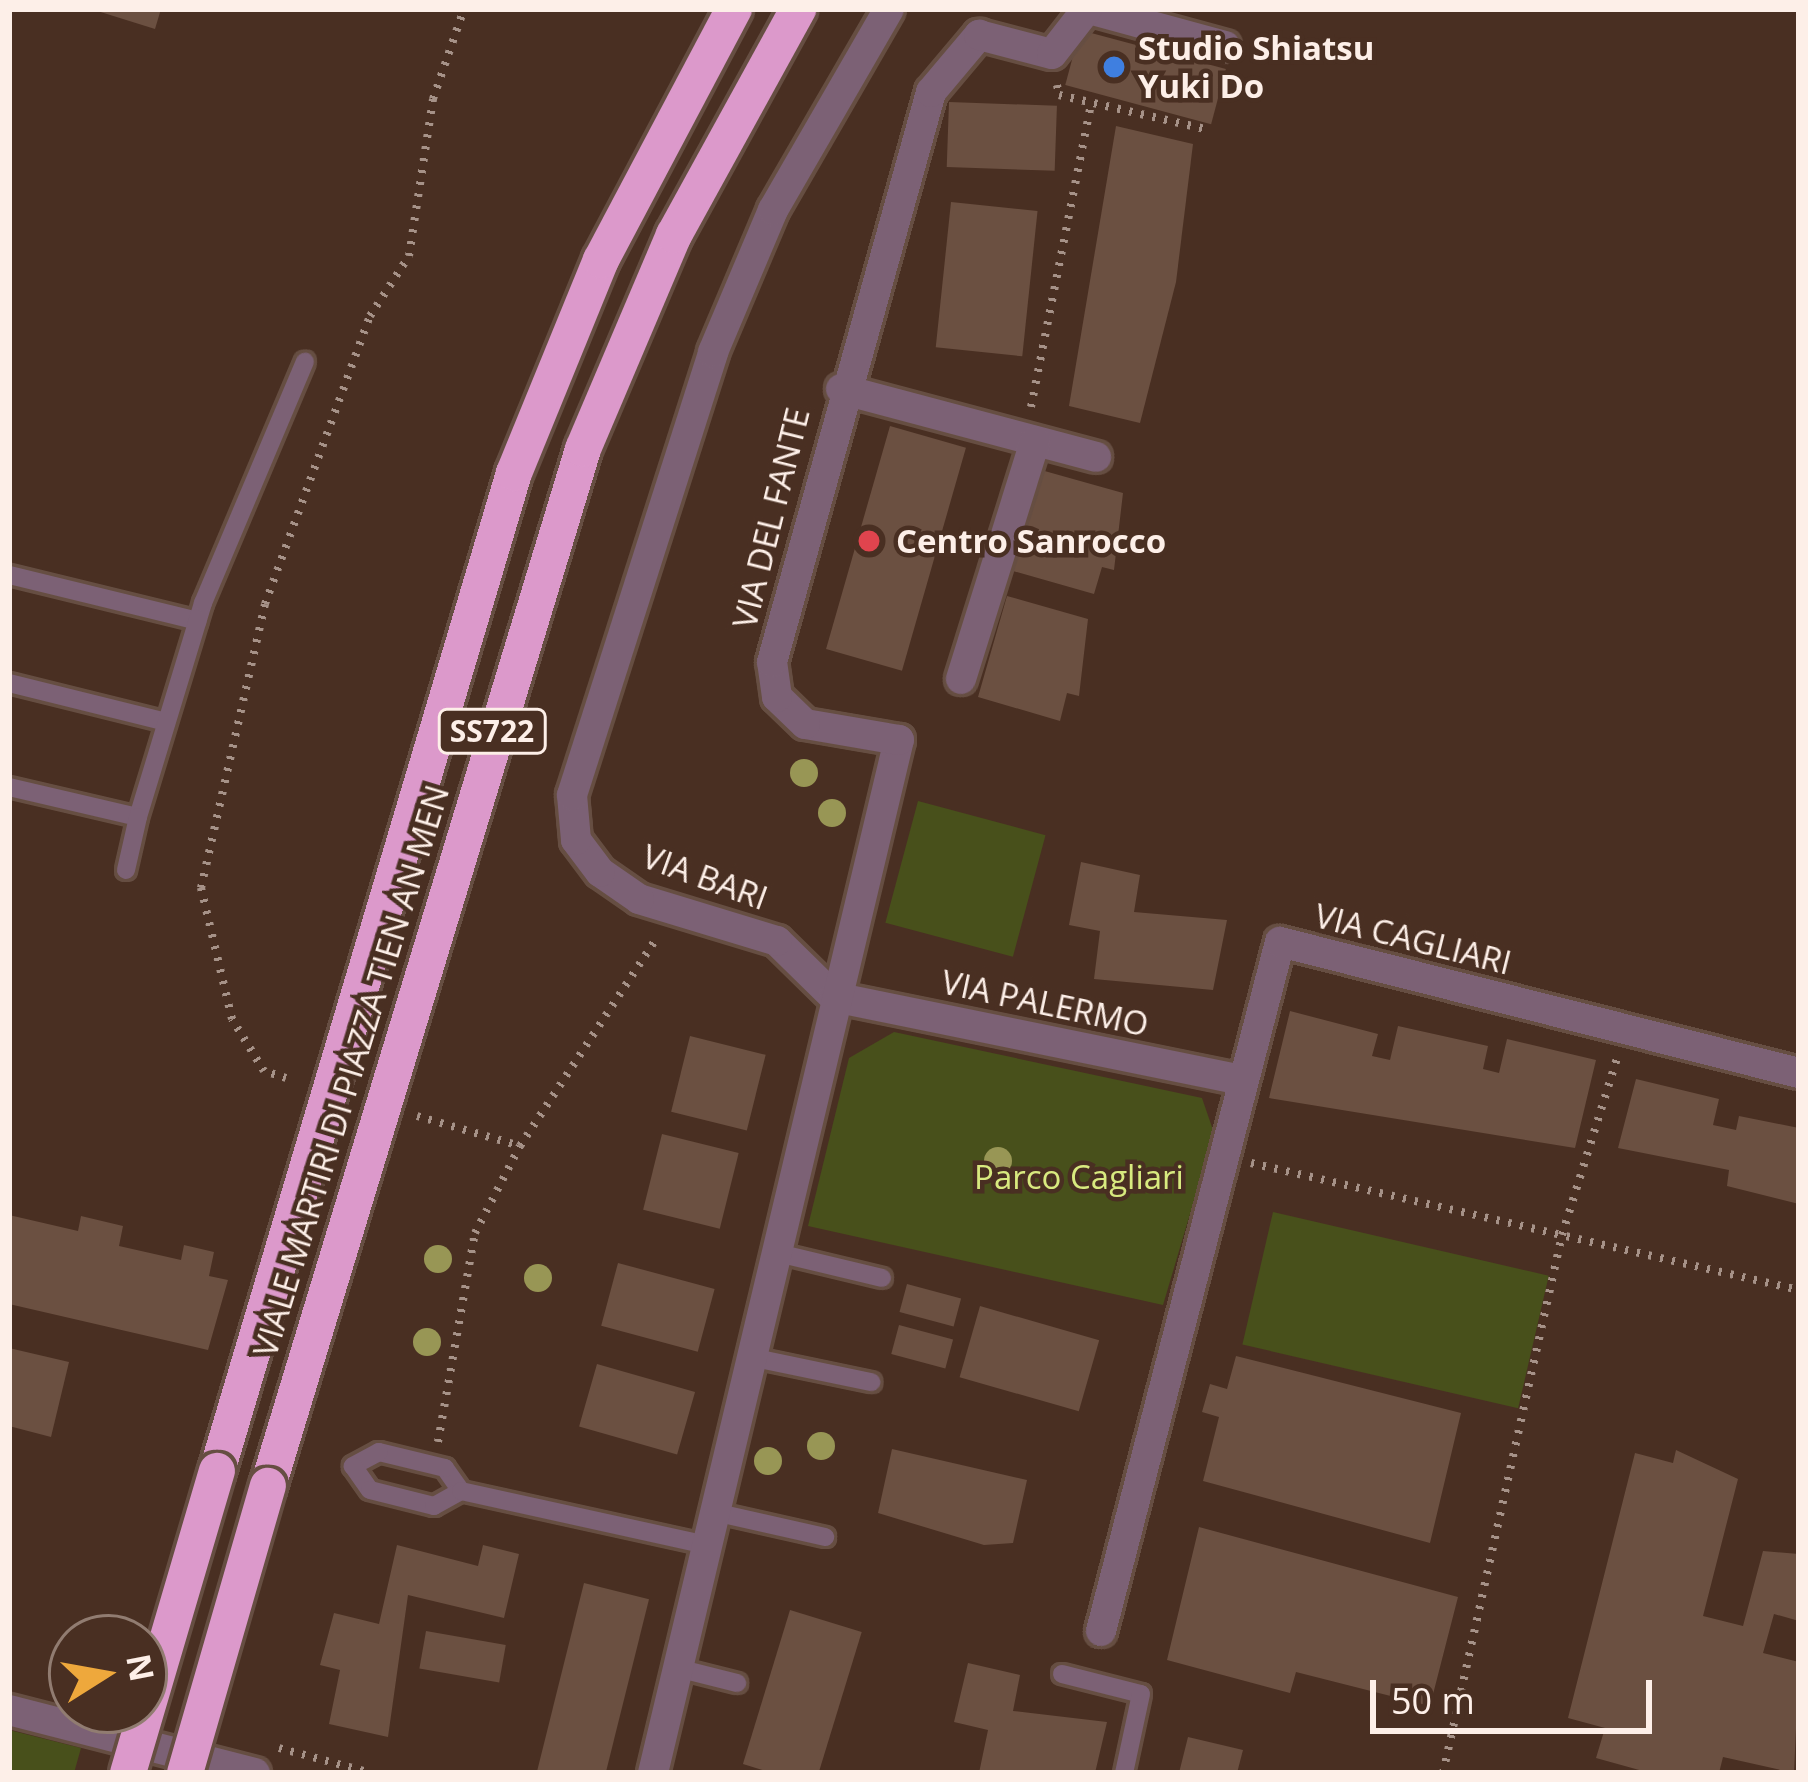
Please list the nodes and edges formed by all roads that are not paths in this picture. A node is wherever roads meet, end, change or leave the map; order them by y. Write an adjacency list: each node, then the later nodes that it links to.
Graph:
1 (734, 9): 34 (highway, VIALE MARTIRI DI PIAZZA TIEN AN MEN / SS722, bridge)
2 (798, 9): 35 (highway, VIALE MARTIRI DI PIAZZA TIEN AN MEN / SS722, bridge)
3 (889, 9): 18 (street, VIA BARI)
4 (1088, 9): 5 (street); 7 (street, VIA DEL FANTE)
5 (1225, 46)
6 (305, 362): 11 (lane)
7 (841, 388): 8 (street, VIA DEL FANTE); 18 (street, VIA DEL FANTE)
8 (1030, 439): 9 (street, VIA DEL FANTE); 12 (street)
9 (1096, 457)
10 (9, 575): 11 (lane)
11 (196, 621): 14 (lane)
12 (961, 679)
13 (9, 683): 14 (lane)
14 (162, 721): 16 (lane)
15 (9, 787): 16 (lane)
16 (138, 818): 17 (lane)
17 (126, 870)
18 (833, 997): 20 (street, VIA PALERMO); 21 (street)
19 (1799, 1073): 20 (street, VIA CAGLIARI)
20 (1242, 1080): 29 (street, VIA CAGLIARI)
21 (774, 1252): 22 (lane); 23 (street)
22 (883, 1278)
23 (749, 1357): 24 (lane); 26 (street)
24 (871, 1382)
25 (461, 1491): 25 (lane); 28 (lane)
26 (714, 1511): 27 (lane); 28 (street)
27 (825, 1537)
28 (706, 1546): 30 (street)
29 (1101, 1631)
30 (677, 1668): 32 (lane); 37 (street)
31 (1062, 1674): 38 (lane)
32 (737, 1682)
33 (9, 1710): 36 (street)
34 (128, 1773)
35 (185, 1773)
36 (255, 1773)
37 (653, 1773)
38 (1124, 1773)

